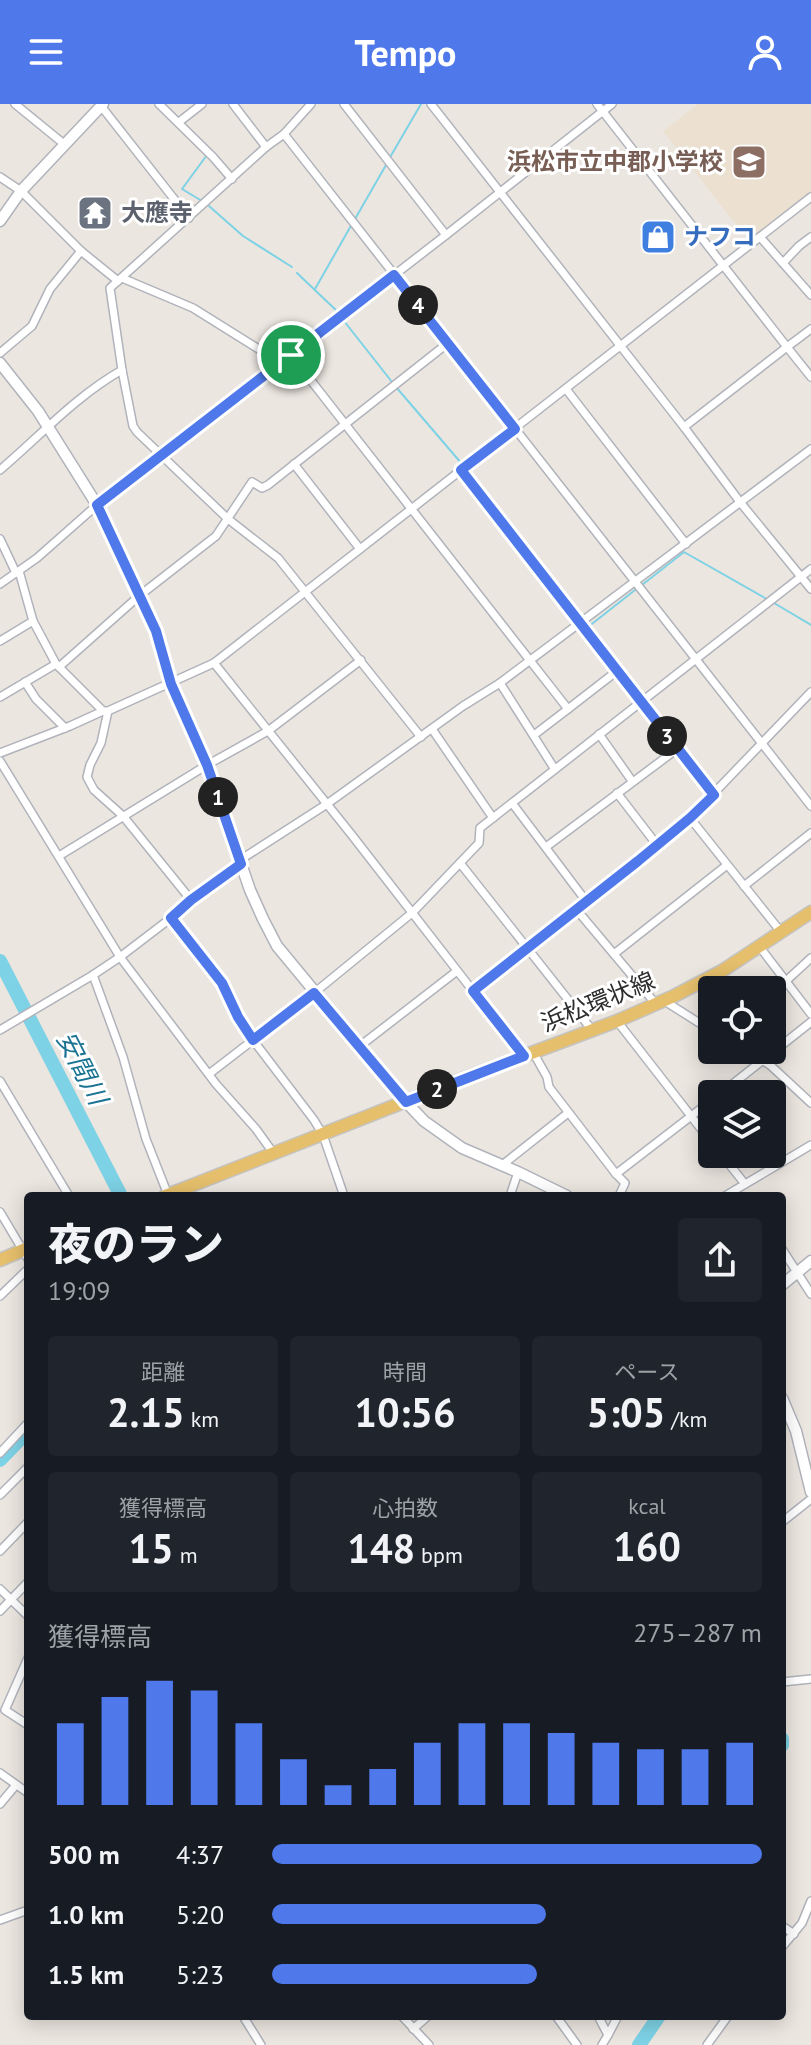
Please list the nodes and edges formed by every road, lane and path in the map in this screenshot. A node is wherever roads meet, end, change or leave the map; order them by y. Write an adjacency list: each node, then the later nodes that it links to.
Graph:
1 (15, 104): 13 (street)
2 (159, 104): 11 (street)
3 (202, 104): 11 (street)
4 (233, 104): 14 (street)
5 (311, 104): 12 (street)
6 (344, 104): 22 (street)
7 (431, 104): 18 (street)
8 (612, 104): 10 (street)
9 (102, 105): 13 (street); 20 (street)
10 (600, 108): 18 (street); 27 (street)
11 (179, 122): 16 (street)
12 (284, 134): 14 (street); 28 (street)
13 (64, 144): 17 (street)
14 (266, 147): 16 (street)
15 (0, 177): 17 (street)
16 (232, 179): 20 (street)
17 (21, 191): 21 (street); 25 (street)
18 (501, 191): 22 (street); 33 (street)
19 (811, 197): 23 (street)
20 (189, 218): 29 (street)
21 (0, 221)
22 (446, 235): 28 (street)
23 (760, 237): 26 (street); 27 (street)
24 (811, 237): 26 (street)
25 (81, 251): 29 (street); 35 (street)
26 (783, 263): 30 (street)
27 (723, 265): 33 (street); 34 (street)
28 (394, 275): 32 (street); 36 (street)
29 (120, 280): 38 (street); 39 (street)
30 (811, 295)
31 (811, 329): 34 (street)
32 (448, 343): 42 (street); 45 (street)
33 (621, 347): 41 (street); 44 (street)
34 (787, 347): 40 (street); 44 (street)
35 (0, 353)
36 (291, 355): 38 (street); 42 (street)
37 (0, 363): 43 (street)
38 (281, 363): 47 (street)
39 (122, 370): 43 (street); 47 (street)
40 (811, 377)
41 (566, 389): 45 (street); 56 (street)
42 (346, 424): 48 (street); 53 (street)
43 (47, 426): 49 (street); 52 (street)
44 (684, 427): 51 (street)
45 (515, 429): 50 (street); 61 (street)
46 (811, 449): 51 (street)
47 (162, 456): 52 (street); 54 (street)
48 (294, 464): 54 (street); 57 (street)
49 (0, 470)
50 (461, 470): 53 (street); 67 (street)
51 (740, 502): 56 (street); 60 (street)
52 (97, 505): 59 (street); 65 (street)
53 (412, 510): 57 (street); 71 (street)
54 (228, 519): 64 (street); 65 (street)
55 (0, 539): 59 (street)
56 (686, 544): 61 (street)
57 (360, 549): 64 (street)
58 (811, 569): 60 (street)
59 (18, 572): 62 (street); 66 (street)
60 (801, 577): 63 (street); 69 (street)
61 (634, 583): 67 (street); 69 (street)
62 (0, 584)
63 (811, 589)
64 (306, 592): 70 (street); 72 (street)
65 (139, 596): 73 (street); 77 (street)
66 (33, 621): 68 (street); 73 (street)
67 (580, 624): 71 (street); 74 (street)
68 (0, 641)
69 (694, 659): 80 (street); 89 (street)
70 (361, 660): 85 (street); 88 (street)
71 (530, 661): 76 (street); 81 (street)
72 (214, 663): 77 (street); 85 (street)
73 (58, 665): 75 (street); 82 (street)
74 (617, 671): 80 (street); 81 (street)
75 (25, 682): 79 (street); 83 (street)
76 (500, 683): 84 (street); 87 (street)
77 (171, 684): 82 (street); 93 (street)
78 (811, 692): 89 (street)
79 (0, 697)
80 (640, 702): 86 (street); 90 (street)
81 (568, 709): 87 (street)
82 (105, 711): 83 (street); 101 (street)
83 (65, 728): 91 (street)
84 (432, 729): 88 (street); 102 (street)
85 (268, 731): 93 (street); 99 (street)
86 (599, 734): 94 (street); 95 (street)
87 (534, 735): 94 (street)
88 (421, 737): 99 (street)
89 (762, 745): 97 (street); 100 (street)
90 (677, 749): 95 (street); 97 (street)
91 (0, 753)
92 (0, 761): 107 (street)
93 (207, 765): 101 (street); 108 (street)
94 (554, 768): 98 (street)
95 (632, 781): 96 (street)
96 (617, 793): 105 (street); 106 (street)
97 (714, 795): 103 (street)
98 (512, 803): 102 (street); 106 (street)
99 (327, 804): 108 (street); 115 (street)
100 (811, 806)
101 (123, 816): 107 (street); 112 (street)
102 (493, 818): 109 (street)
103 (690, 818): 105 (street); 110 (street)
104 (811, 833): 111 (street)
105 (657, 845): 113 (street)
106 (546, 847): 113 (street)
107 (59, 856): 122 (street)
108 (241, 862): 112 (street); 129 (street)
109 (460, 863): 115 (street); 120 (street)
110 (727, 865): 111 (street); 121 (street)
111 (744, 886): 118 (street)
112 (191, 900): 117 (street)
113 (586, 901): 114 (street)
114 (576, 909): 120 (street); 121 (street)
115 (412, 913): 124 (street); 129 (street)
116 (810, 915): 118 (main road, 浜松環状線)
117 (171, 918): 122 (street); 138 (street)
118 (781, 932): 119 (main road, 浜松環状線)
119 (759, 946): 126 (street); 130 (main road, 浜松環状線)
120 (527, 948): 128 (street); 137 (street)
121 (614, 954): 130 (street)
122 (120, 957): 125 (street); 144 (street)
123 (811, 958): 127 (street)
124 (457, 971): 128 (street); 140 (street)
125 (93, 975): 136 (street); 162 (street)
126 (782, 976)
127 (786, 981): 131 (street)
128 (473, 991): 141 (street)
129 (314, 993): 138 (street); 140 (street)
130 (659, 1002): 133 (main road, 浜松環状線); 135 (street)
131 (811, 1014)
132 (0, 1017): 136 (street)
133 (617, 1021): 137 (main road, 浜松環状線); 151 (street)
134 (811, 1022): 139 (street)
135 (698, 1023)
136 (3, 1028)
137 (592, 1030): 141 (main road, 浜松環状線)
138 (253, 1040): 144 (street); 153 (street)
139 (786, 1042)
140 (360, 1046): 147 (street)
141 (528, 1054): 147 (main road, 浜松環状線); 150 (street)
142 (758, 1064): 145 (street)
143 (768, 1064): 148 (street)
144 (209, 1074): 155 (street)
145 (738, 1080)
146 (0, 1081): 161 (street)
147 (406, 1102): 153 (main road, 浜松環状線); 156 (street)
148 (811, 1103)
149 (698, 1111): 151 (street)
150 (568, 1113): 156 (street); 159 (street)
151 (691, 1116): 152 (street); 159 (street)
152 (698, 1125)
153 (323, 1135): 155 (main road, 浜松環状線); 164 (street)
154 (811, 1145): 160 (street)
155 (274, 1154): 163 (main road, 浜松環状線)
156 (501, 1166): 158 (street)
157 (731, 1168): 160 (street)
158 (518, 1172): 165 (street); 166 (street)
159 (616, 1174): 167 (street)
160 (743, 1186): 168 (street); 169 (street)
161 (67, 1192)
162 (165, 1192)
163 (176, 1192)
164 (343, 1192)
165 (511, 1192)
166 (559, 1192)
167 (621, 1192)
168 (732, 1192)
169 (745, 1192)
170 (0, 1212): 171 (street)
171 (24, 1249)
172 (24, 1253): 174 (main road)
173 (786, 1255): 176 (street)
174 (0, 1260)
175 (811, 1261): 176 (street)
176 (797, 1272): 178 (street); 179 (street)
177 (24, 1273): 180 (street)
178 (786, 1282)
179 (811, 1294)
180 (0, 1296)
181 (786, 1407): 185 (street)
182 (24, 1427): 183 (street)
183 (0, 1453)
184 (24, 1471): 186 (street)
185 (811, 1492)
186 (0, 1495)
187 (811, 1499): 188 (street)
188 (786, 1519)
189 (24, 1526): 190 (street)
190 (0, 1551)
191 (24, 1586): 193 (street)
192 (0, 1589): 193 (street)
193 (11, 1600): 194 (street); 195 (street)
194 (0, 1611)
195 (24, 1612)
196 (24, 1667): 199 (street)
197 (811, 1679): 198 (street)
198 (786, 1682)
199 (24, 1722)
200 (0, 1773): 201 (street)
201 (16, 1785): 202 (street); 203 (street)
202 (24, 1790)
203 (0, 1804)
204 (811, 1901): 208 (street)
205 (24, 1911): 206 (street)
206 (0, 1920)
207 (786, 1929): 208 (street)
208 (794, 1934): 209 (street)
209 (786, 1943)
210 (245, 2020): 219 (street)
211 (405, 2020): 217 (street)
212 (423, 2020): 217 (street)
213 (559, 2020): 221 (street)
214 (600, 2020): 218 (street)
215 (616, 2020): 218 (street)
216 (725, 2020): 223 (street)
217 (413, 2029): 220 (street)
218 (608, 2035): 222 (street)
219 (261, 2045)
220 (429, 2045)
221 (577, 2045)
222 (602, 2045)
223 (707, 2045)

